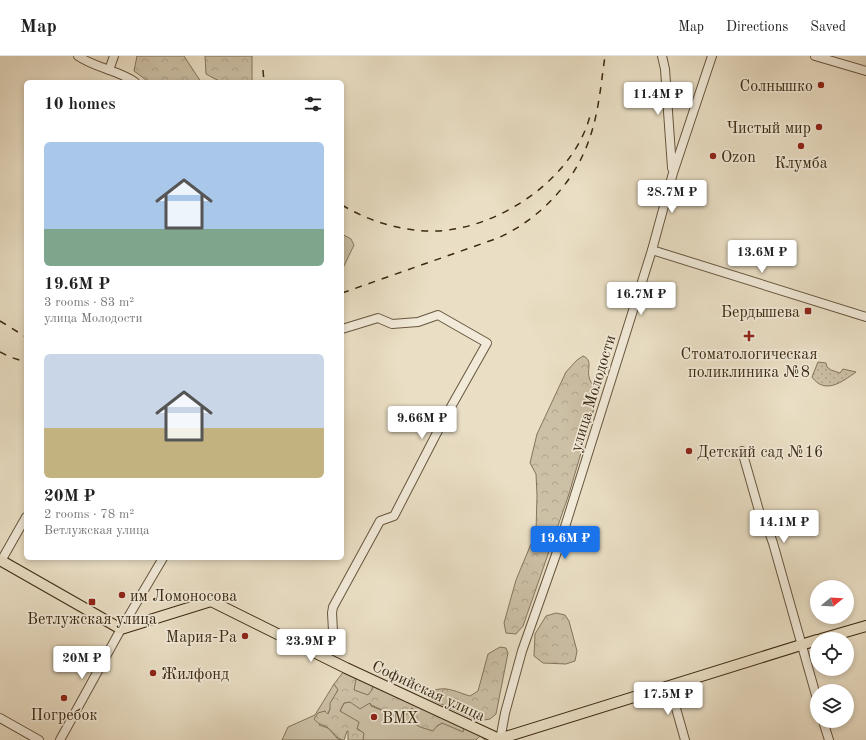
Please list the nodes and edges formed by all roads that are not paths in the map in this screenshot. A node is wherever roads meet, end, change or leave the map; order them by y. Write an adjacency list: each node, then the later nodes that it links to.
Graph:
1 (78, 56): 6 (street)
2 (114, 56): 6 (street)
3 (662, 56): 9 (street)
4 (712, 56): 9 (street, улица Молодости)
5 (816, 56): 7 (street)
6 (109, 70): 8 (street)
7 (866, 71)
8 (132, 80)
9 (673, 173): 10 (street, улица Молодости)
10 (652, 250): 11 (street); 29 (street, улица Молодости)
11 (866, 317)
12 (344, 328): 22 (street)
13 (742, 451): 21 (street)
14 (24, 521): 15 (street)
15 (0, 560): 18 (main road)
16 (162, 560): 18 (street)
17 (866, 626): 19 (main road)
18 (121, 629): 22 (main road, Софийская улица); 28 (street)
19 (845, 632)
20 (810, 642): 21 (main road)
21 (802, 645): 23 (street); 24 (main road)
22 (321, 655): 29 (main road, Софийская улица)
23 (813, 684)
24 (670, 686): 29 (main road); 30 (street)
25 (0, 718): 27 (street)
26 (825, 728): 31 (street)
27 (39, 740)
28 (60, 740)
29 (500, 740)
30 (685, 740)
31 (829, 740)

